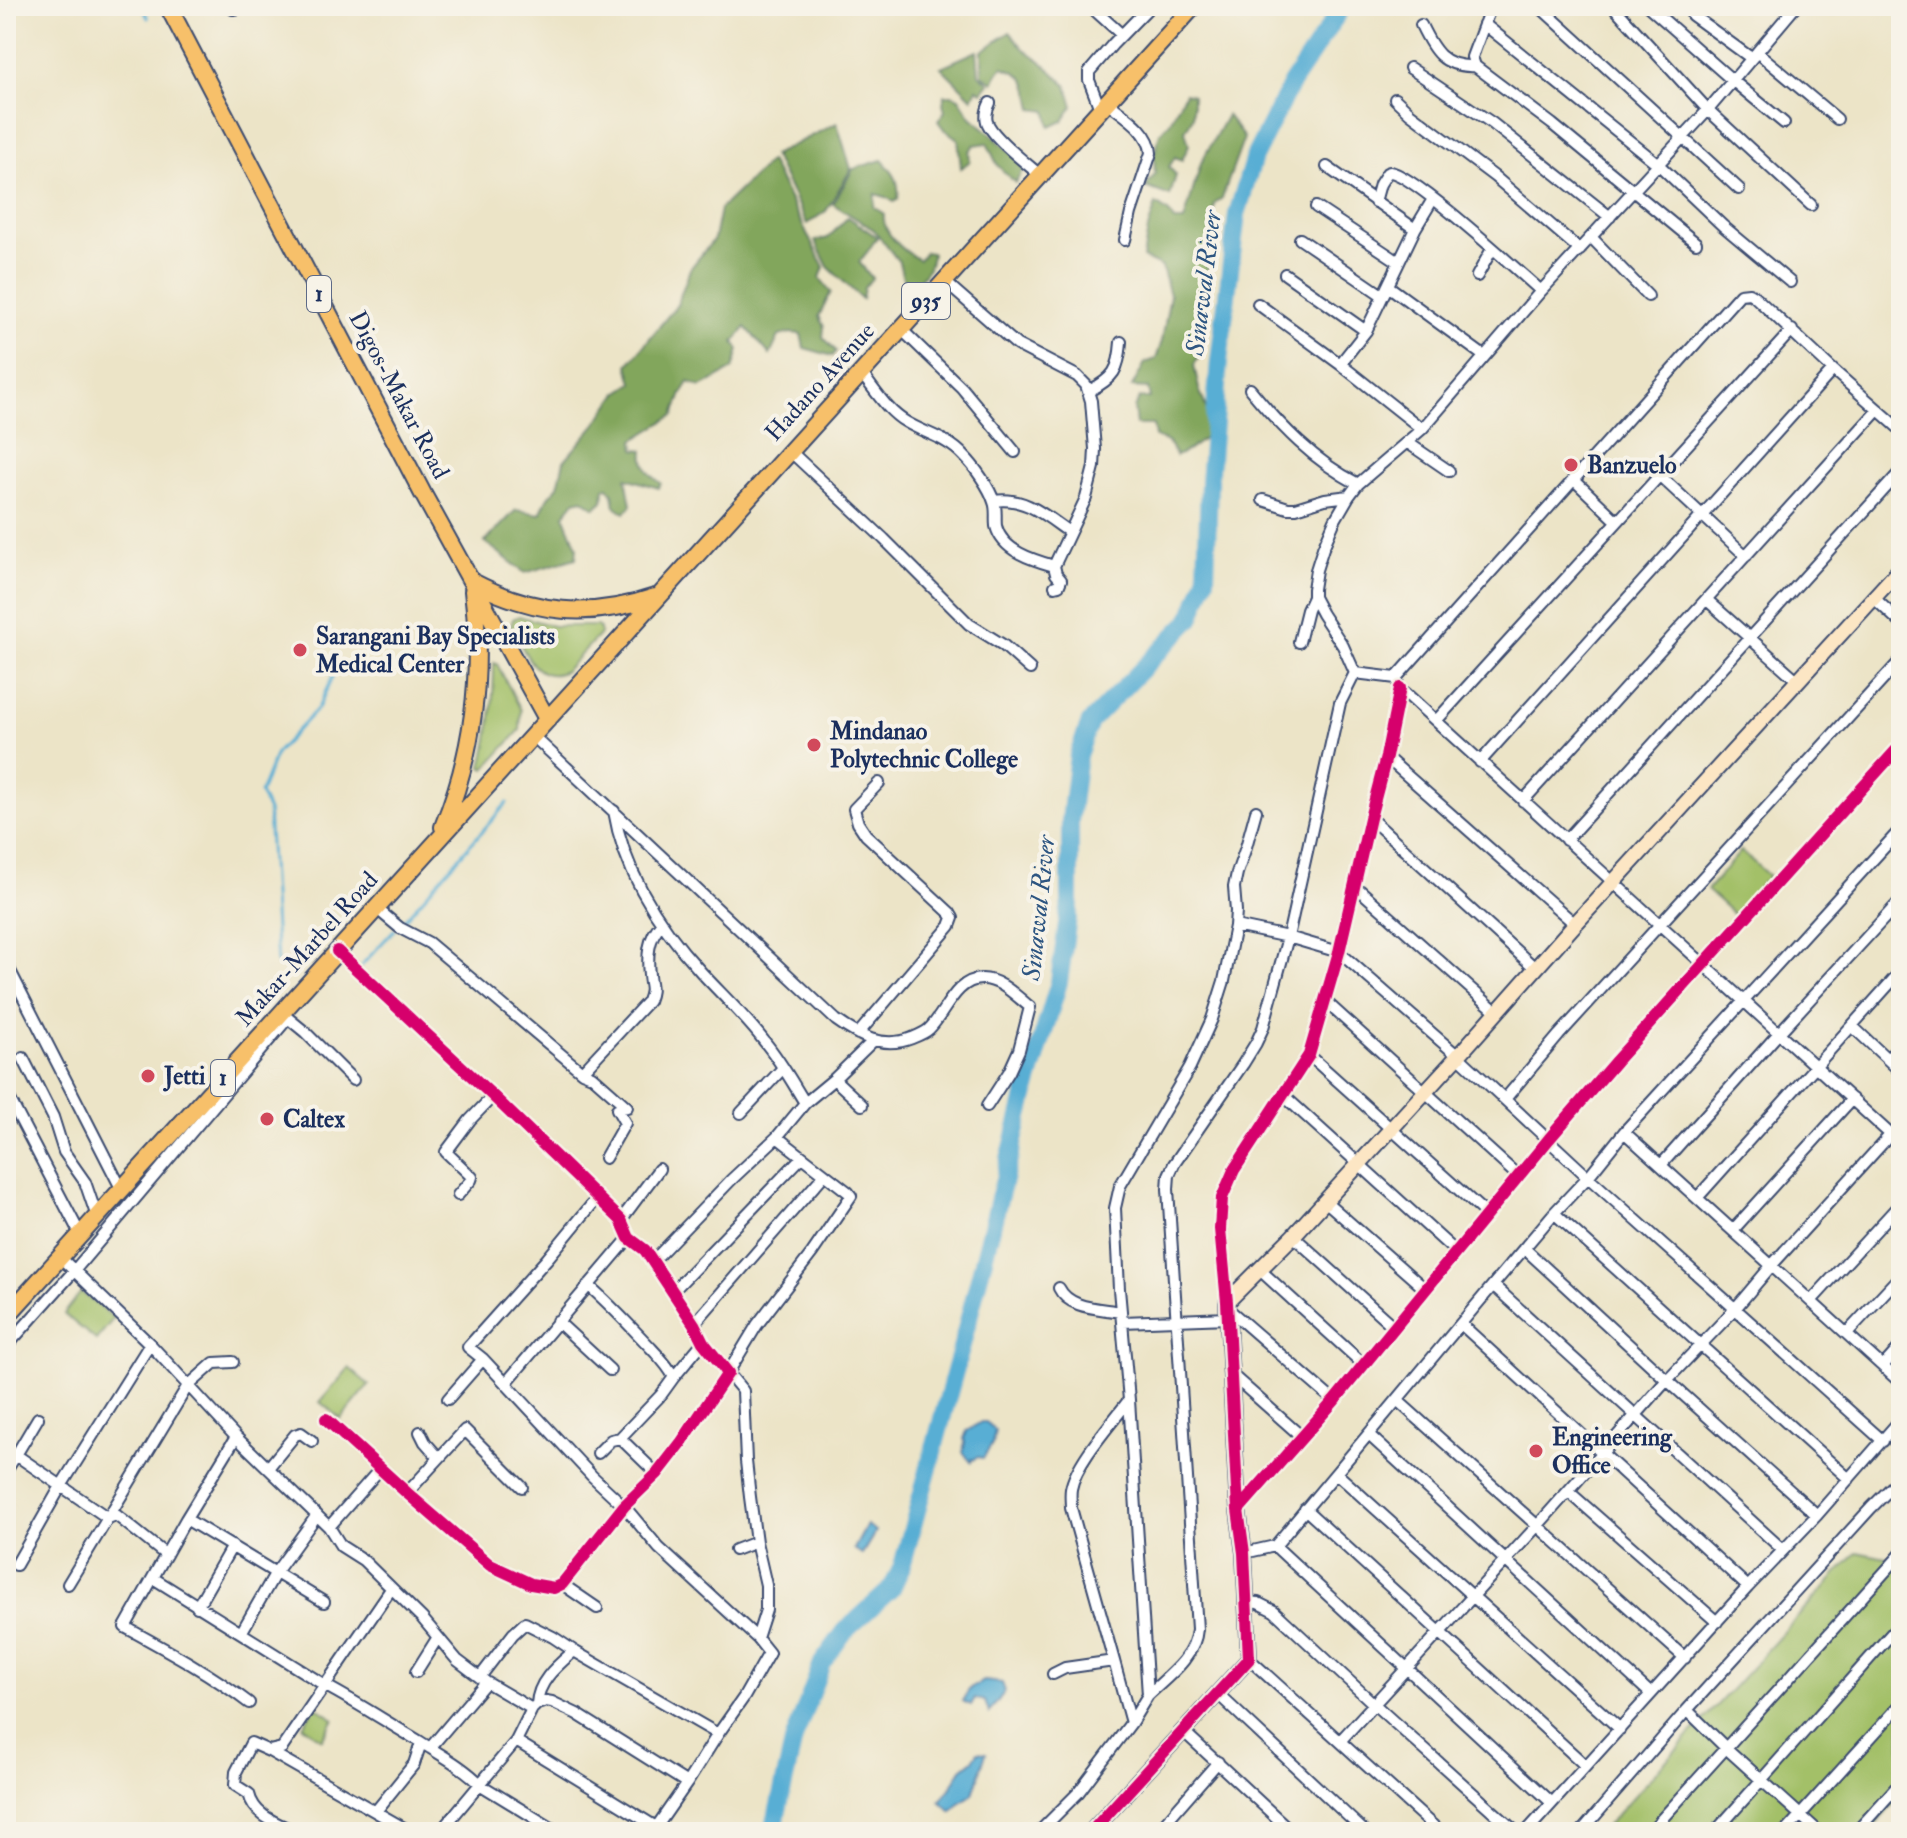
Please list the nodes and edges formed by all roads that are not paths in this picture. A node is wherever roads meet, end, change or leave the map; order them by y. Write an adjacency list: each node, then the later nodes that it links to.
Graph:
1 (168, 6): 83 (main road, Digos-Makar Road / 1)
2 (253, 6): 11 (street)
3 (1090, 6): 15 (street)
4 (1150, 6): 15 (street)
5 (1194, 6): 22 (main road, Hadano Avenue / 935)
6 (1491, 6): 13 (street)
7 (1539, 6): 26 (street)
8 (1613, 6): 23 (street)
9 (1648, 6): 19 (street)
10 (1796, 6): 16 (street)
11 (233, 9)
12 (1692, 15): 16 (street)
13 (1484, 24): 17 (street); 27 (street)
14 (1421, 25): 17 (street)
15 (1122, 35): 22 (street)
16 (1754, 55): 19 (street); 24 (street)
17 (1475, 66): 31 (street)
18 (1410, 68): 36 (street)
19 (1732, 80): 23 (street); 25 (street)
20 (1395, 99): 43 (street)
21 (990, 103): 29 (street)
22 (1104, 105): 29 (main road, Hadano Avenue / 935); 40 (street)
23 (1708, 110): 26 (street); 34 (street)
24 (1837, 119)
25 (1784, 123)
26 (1682, 137): 27 (street); 30 (street)
27 (1658, 164): 31 (street); 48 (street)
28 (1327, 167): 33 (street)
29 (1040, 175): 47 (main road, Hadano Avenue / 935)
30 (1739, 189)
31 (1634, 192): 36 (street); 41 (street)
32 (1433, 199): 33 (street); 37 (street); 42 (street)
33 (1375, 202): 37 (street)
34 (1811, 205)
35 (1316, 207): 44 (street)
36 (1610, 217): 38 (street)
37 (1415, 229): 44 (street)
38 (1591, 237): 43 (street); 51 (street)
39 (1300, 239): 49 (street)
40 (1125, 240)
41 (1696, 243)
42 (1492, 249): 46 (street); 50 (street)
43 (1580, 250): 50 (street)
44 (1399, 262): 49 (street)
45 (1285, 274): 55 (street)
46 (1477, 276)
47 (944, 281): 53 (main road, Hadano Avenue / 935); 62 (street)
48 (1790, 282)
49 (1385, 290): 55 (street); 57 (street)
50 (1541, 291): 57 (street)
51 (1648, 296)
52 (1258, 304): 58 (street)
53 (901, 329): 60 (main road, Hadano Avenue / 935); 68 (street)
54 (1792, 330): 59 (street); 71 (street); 72 (street)
55 (1366, 331): 58 (street)
56 (1121, 342): 62 (street)
57 (1484, 356): 64 (street)
58 (1340, 364): 64 (street)
59 (1833, 370): 63 (street); 77 (street)
60 (861, 373): 67 (main road, Hadano Avenue / 935); 76 (street)
61 (1250, 389): 73 (street)
62 (1089, 391): 79 (street)
63 (1878, 410): 65 (street); 80 (street)
64 (1422, 429): 66 (street)
65 (1901, 430)
66 (1408, 443): 69 (street); 73 (street)
67 (790, 451): 85 (main road, Hadano Avenue / 935); 93 (street)
68 (1015, 452)
69 (1449, 471)
70 (1901, 471): 90 (street)
71 (1659, 475): 77 (street); 78 (street)
72 (1573, 479): 78 (street); 96 (street)
73 (1358, 484): 74 (street)
74 (1349, 496): 75 (street); 86 (street)
75 (1263, 500)
76 (994, 501): 79 (street); 81 (street)
77 (1702, 515): 80 (street); 102 (street)
78 (1617, 521): 98 (street)
79 (1069, 532): 81 (street)
80 (1746, 556): 88 (street)
81 (1054, 566): 84 (street)
82 (1901, 568): 87 (street)
83 (471, 582): 85 (main road); 97 (main road, Digos-Makar Road / 1); 109 (main road)
84 (1055, 586)
85 (658, 596): 97 (main road, Hadano Avenue / 935)
86 (1313, 597): 91 (street); 94 (street)
87 (1874, 598): 89 (street); 95 (street)
88 (1707, 600): 90 (street); 104 (street)
89 (1901, 623)
90 (1748, 638): 95 (street); 110 (street)
91 (1299, 642)
92 (1901, 660): 117 (street)
93 (1030, 669)
94 (1355, 673): 96 (street); 119 (street)
95 (1798, 681): 111 (street)
96 (1398, 683): 98 (street); 101 (street)
97 (547, 719): 99 (main road, Makar-Marbel Road / 1)
98 (1436, 721): 102 (street)
99 (532, 735): 105 (street); 109 (main road, Makar-Marbel Road / 1)
100 (1901, 745): 123 (street)
101 (1386, 757): 107 (street); 116 (street)
102 (1480, 762): 104 (street)
103 (879, 783): 131 (street)
104 (1523, 801): 110 (street)
105 (614, 811): 115 (street); 131 (street)
106 (1256, 811): 118 (street)
107 (1370, 818): 112 (street); 124 (street)
108 (1901, 829): 126 (street)
109 (439, 837): 114 (main road, Makar-Marbel Road / 1)
110 (1566, 840): 111 (street)
111 (1613, 882): 116 (street); 117 (street)
112 (1354, 885): 121 (street); 128 (street)
113 (1901, 900): 132 (street)
114 (376, 908): 120 (main road, Makar-Marbel Road / 1); 141 (street)
115 (661, 924): 140 (street); 141 (street)
116 (1575, 924): 124 (street)
117 (1660, 925): 123 (street); 149 (street)
118 (1235, 926): 119 (street); 200 (street)
119 (1288, 937): 121 (street); 201 (street)
120 (337, 951): 129 (main road, Makar-Marbel Road / 1); 148 (street)
121 (1339, 952): 127 (street); 136 (street)
122 (6, 963): 169 (street)
123 (1704, 965): 126 (street); 159 (street)
124 (1535, 968): 128 (street)
125 (1901, 971): 130 (street)
126 (1744, 1000): 132 (street); 156 (street)
127 (1325, 1001): 135 (street); 145 (street)
128 (1497, 1012): 136 (street)
129 (285, 1015): 144 (street); 169 (main road, Makar-Marbel Road / 1); 189 (street)
130 (1852, 1026): 138 (street); 139 (street)
131 (858, 1034): 133 (street)
132 (1778, 1034): 139 (street); 164 (street)
133 (873, 1041): 143 (street); 153 (street)
134 (1901, 1044): 138 (street)
135 (1309, 1055): 147 (street); 155 (street)
136 (1458, 1056): 145 (street); 149 (street)
137 (23, 1058): 178 (street)
138 (1888, 1059): 142 (street)
139 (1816, 1067): 150 (street); 172 (street)
140 (783, 1068): 151 (street); 154 (street)
141 (582, 1072): 162 (street)
142 (1901, 1072)
143 (834, 1079): 151 (street); 152 (street)
144 (353, 1080)
145 (1426, 1091): 155 (street); 167 (street)
146 (6, 1092): 180 (street)
147 (1283, 1095): 163 (street); 197 (street)
148 (493, 1096): 170 (street); 171 (street)
149 (1505, 1099): 159 (street)
150 (1852, 1099): 157 (street); 179 (street)
151 (805, 1103): 158 (street)
152 (862, 1105)
153 (987, 1106)
154 (741, 1113)
155 (1391, 1128): 163 (street); 176 (street)
156 (1624, 1132): 164 (street); 168 (street)
157 (1890, 1135): 160 (street); 187 (street)
158 (777, 1137): 161 (street); 186 (street)
159 (1549, 1139): 167 (street); 168 (street)
160 (1901, 1144)
161 (802, 1157): 166 (street); 195 (street)
162 (605, 1158)
163 (1358, 1164): 173 (street); 184 (street)
164 (1661, 1165): 172 (street)
165 (659, 1169): 177 (street)
166 (824, 1175): 203 (street); 217 (street)
167 (1518, 1176): 176 (street)
168 (1588, 1177): 175 (street); 198 (street)
169 (122, 1190): 178 (main road, Makar-Marbel Road / 1)
170 (458, 1195)
171 (598, 1197): 177 (street); 212 (street)
172 (1697, 1198): 179 (street)
173 (1324, 1200): 181 (street); 194 (street)
174 (1901, 1203): 196 (street)
175 (1554, 1213): 183 (street); 209 (street)
176 (1487, 1215): 184 (street)
177 (621, 1220): 182 (street)
178 (94, 1221): 180 (main road, Makar-Marbel Road / 1)
179 (1733, 1230): 187 (street)
180 (81, 1236): 185 (main road, Makar-Marbel Road / 1)
181 (1293, 1236): 188 (street); 205 (street)
182 (629, 1238): 186 (street); 191 (street)
183 (1524, 1248): 192 (street); 220 (street)
184 (1456, 1252): 194 (street)
185 (61, 1258): 189 (street); 199 (main road, Makar-Marbel Road / 1)
186 (653, 1261): 195 (street)
187 (1772, 1265): 196 (street); 198 (street)
188 (1260, 1270): 197 (street); 214 (street)
189 (74, 1271): 208 (street); 211 (street)
190 (1901, 1275): 206 (street)
191 (588, 1285): 202 (street); 219 (street)
192 (1493, 1285): 204 (street); 228 (street)
193 (1059, 1288): 200 (street)
194 (1425, 1289): 205 (street)
195 (672, 1292): 203 (street)
196 (1811, 1301): 206 (street)
197 (1228, 1309): 201 (street); 218 (street); 227 (street)
198 (1734, 1310): 209 (street); 238 (street)
199 (6, 1317)
200 (1122, 1317): 201 (street); 225 (street)
201 (1178, 1320): 301 (street)
202 (557, 1321): 216 (street); 221 (street)
203 (694, 1324): 207 (street)
204 (1461, 1324): 226 (street); 240 (street)
205 (1394, 1327): 214 (street)
206 (1847, 1333): 215 (street)
207 (703, 1342): 217 (street); 219 (street)
208 (150, 1344): 223 (street); 250 (street)
209 (1700, 1344): 220 (street); 249 (street)
210 (1901, 1346): 215 (street)
211 (6, 1347)
212 (483, 1359): 221 (street); 224 (street)
213 (233, 1362): 223 (street)
214 (1363, 1364): 227 (street)
215 (1883, 1366): 222 (street)
216 (610, 1370)
217 (728, 1373): 247 (street); 263 (street)
218 (1232, 1375): 235 (street); 256 (street)
219 (674, 1377): 236 (street)
220 (1667, 1380): 228 (street); 258 (street)
221 (506, 1383): 254 (street)
222 (1901, 1383)
223 (187, 1387): 234 (street); 259 (street)
224 (448, 1399)
225 (1129, 1400): 293 (street); 301 (street)
226 (1397, 1400): 233 (street); 261 (street)
227 (1334, 1401): 235 (street)
228 (1635, 1416): 240 (street); 267 (street)
229 (38, 1418): 241 (street)
230 (326, 1419): 244 (street)
231 (1901, 1419): 238 (street)
232 (420, 1432): 242 (street)
233 (1369, 1435): 246 (street); 271 (street)
234 (236, 1437): 243 (street); 260 (street)
235 (1302, 1437): 256 (street)
236 (620, 1438): 239 (street); 247 (street)
237 (312, 1441): 243 (street)
238 (1883, 1441): 249 (street)
239 (598, 1453)
240 (1602, 1453): 252 (street); 277 (street)
241 (16, 1455): 245 (street); 250 (street)
242 (439, 1458): 251 (street); 253 (street)
243 (268, 1468): 257 (street)
244 (380, 1469): 253 (street); 262 (street)
245 (6, 1471)
246 (1336, 1473): 255 (street); 279 (street)
247 (657, 1474): 254 (street)
248 (1901, 1478): 306 (street)
249 (1849, 1479): 258 (street)
250 (61, 1486): 259 (street); 272 (street)
251 (522, 1487)
252 (1568, 1491): 261 (street); 284 (street)
253 (407, 1493): 276 (street)
254 (624, 1506): 276 (street); 289 (street)
255 (1305, 1509): 265 (street); 287 (street)
256 (1238, 1510): 268 (street)
257 (317, 1515): 262 (street); 273 (street)
258 (1817, 1515): 267 (street)
259 (108, 1518): 270 (street); 275 (street)
260 (186, 1519): 264 (street); 270 (street)
261 (1538, 1525): 271 (street); 291 (street)
262 (329, 1527): 278 (street)
263 (756, 1542): 266 (street); 289 (street)
264 (232, 1546): 273 (street); 282 (street)
265 (1275, 1546): 268 (street); 294 (street)
266 (735, 1550)
267 (1783, 1550): 277 (street)
268 (1244, 1553): 281 (street)
269 (1901, 1554): 314 (street)
270 (166, 1555): 274 (street)
271 (1505, 1561): 279 (street); 300 (street)
272 (16, 1565)
273 (276, 1572): 280 (street); 286 (street)
274 (153, 1578): 282 (street); 302 (street)
275 (68, 1584)
276 (562, 1584): 283 (street)
277 (1748, 1587): 284 (street)
278 (391, 1589): 288 (street); 298 (street)
279 (1474, 1596): 287 (street); 308 (street)
280 (324, 1602)
281 (1245, 1602): 292 (street); 304 (street)
282 (197, 1607): 286 (street)
283 (597, 1608)
284 (1717, 1622): 291 (street)
285 (1901, 1623): 318 (street)
286 (241, 1633): 298 (street)
287 (1439, 1633): 294 (street); 317 (street)
288 (438, 1637): 295 (street); 297 (street)
289 (757, 1638): 310 (street)
290 (574, 1651): 297 (street); 305 (street); 310 (street)
291 (1685, 1658): 300 (street)
292 (1249, 1659): 299 (street); 311 (street)
293 (1114, 1661): 296 (street); 307 (street)
294 (1407, 1669): 304 (street); 322 (street)
295 (416, 1672)
296 (1053, 1674)
297 (483, 1679): 305 (street); 313 (street)
298 (326, 1686): 313 (street); 315 (street)
299 (1217, 1693): 309 (street); 334 (street)
300 (1651, 1694): 308 (street)
301 (1148, 1695): 307 (street)
302 (249, 1703)
303 (1901, 1704): 324 (street)
304 (1375, 1705): 311 (street); 336 (street)
305 (534, 1707): 312 (street); 320 (street)
306 (1687, 1710): 314 (street); 338 (street)
307 (1131, 1723): 330 (street)
308 (1620, 1729): 317 (street)
309 (1182, 1730): 316 (street); 331 (street)
310 (718, 1734): 320 (street)
311 (1341, 1740): 335 (street)
312 (516, 1741): 321 (street); 326 (street)
313 (426, 1746): 321 (street); 323 (street)
314 (1726, 1748): 318 (street); 339 (street)
315 (269, 1751): 323 (street); 327 (street)
316 (1218, 1762): 332 (street); 333 (street)
317 (1586, 1766): 322 (street)
318 (1762, 1781): 324 (street); 340 (street)
319 (1901, 1782): 343 (street)
320 (687, 1783): 326 (street)
321 (481, 1785): 325 (street); 329 (street)
322 (1552, 1803): 337 (street)
323 (376, 1811): 328 (street)
324 (1800, 1816): 341 (street); 342 (street)
325 (445, 1830)
326 (655, 1830)
327 (296, 1832)
328 (411, 1832)
329 (558, 1832)
330 (1039, 1832)
331 (1091, 1832)
332 (1157, 1832)
333 (1292, 1832)
334 (1365, 1832)
335 (1440, 1832)
336 (1516, 1832)
337 (1526, 1832)
338 (1581, 1832)
339 (1650, 1832)
340 (1715, 1832)
341 (1785, 1832)
342 (1819, 1832)
343 (1856, 1832)

